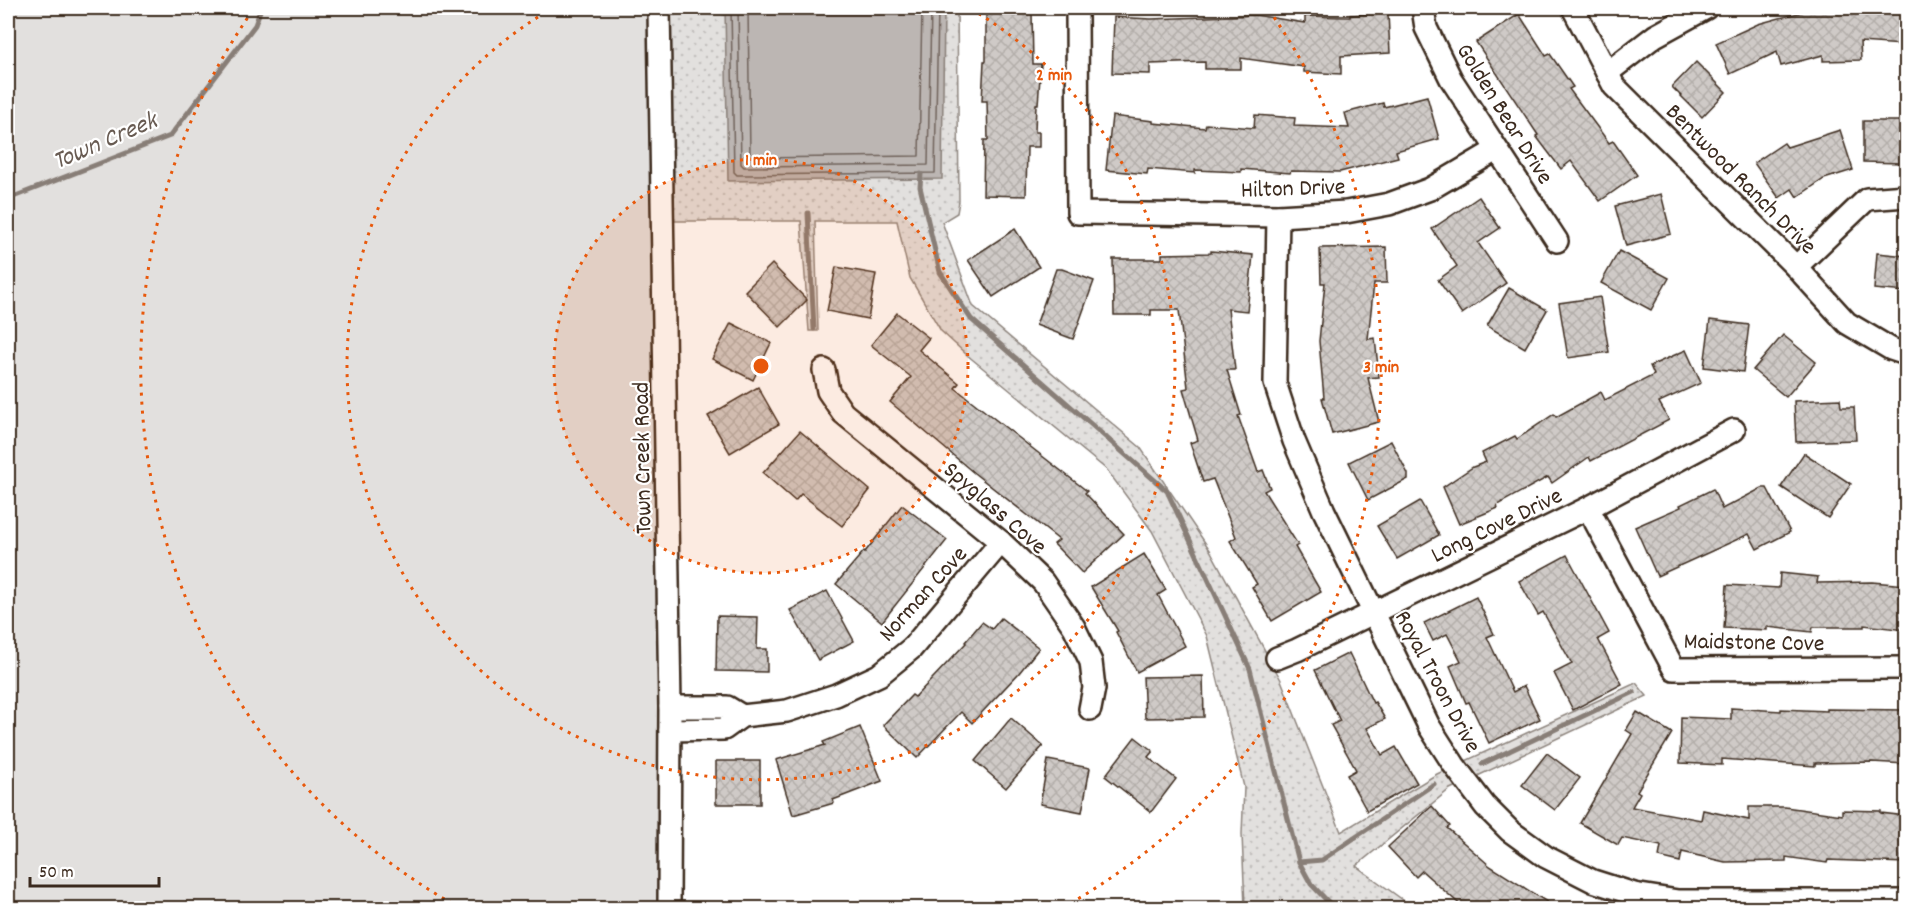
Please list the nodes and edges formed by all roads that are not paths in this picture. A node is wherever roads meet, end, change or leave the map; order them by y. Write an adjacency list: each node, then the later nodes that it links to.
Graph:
1 (659, 8): 20 (street, Town Creek Road)
2 (1077, 8): 9 (street, Hilton Drive)
3 (1423, 8): 7 (street, Golden Bear Drive)
4 (1573, 8): 6 (street, Bentwood Ranch Drive)
5 (1706, 8): 6 (street)
6 (1607, 73): 11 (street, Bentwood Ranch Drive)
7 (1496, 150): 9 (street, Hilton Drive); 10 (street, Golden Bear Drive)
8 (1906, 196): 11 (street)
9 (1278, 216): 17 (street, Royal Troon Drive)
10 (1557, 241)
11 (1796, 267): 12 (street, Bentwood Ranch Drive)
12 (1906, 354)
13 (824, 370): 16 (street, Spyglass Cove)
14 (1734, 430): 15 (street, Long Cove Drive)
15 (1588, 508): 17 (street, Long Cove Drive); 19 (street, Maidstone Cove)
16 (1001, 542): 21 (street, Spyglass Cove); 22 (street, Norman Cove)
17 (1373, 613): 18 (street, Long Cove Drive); 24 (street, Royal Troon Drive)
18 (1277, 658)
19 (1906, 668)
20 (670, 707): 22 (street, Norman Cove); 23 (street, Town Creek Road)
21 (1090, 709)
22 (742, 716): 23 (street, Norman Cove)
23 (670, 730): 25 (street, Town Creek Road)
24 (1906, 901)
25 (669, 909)

